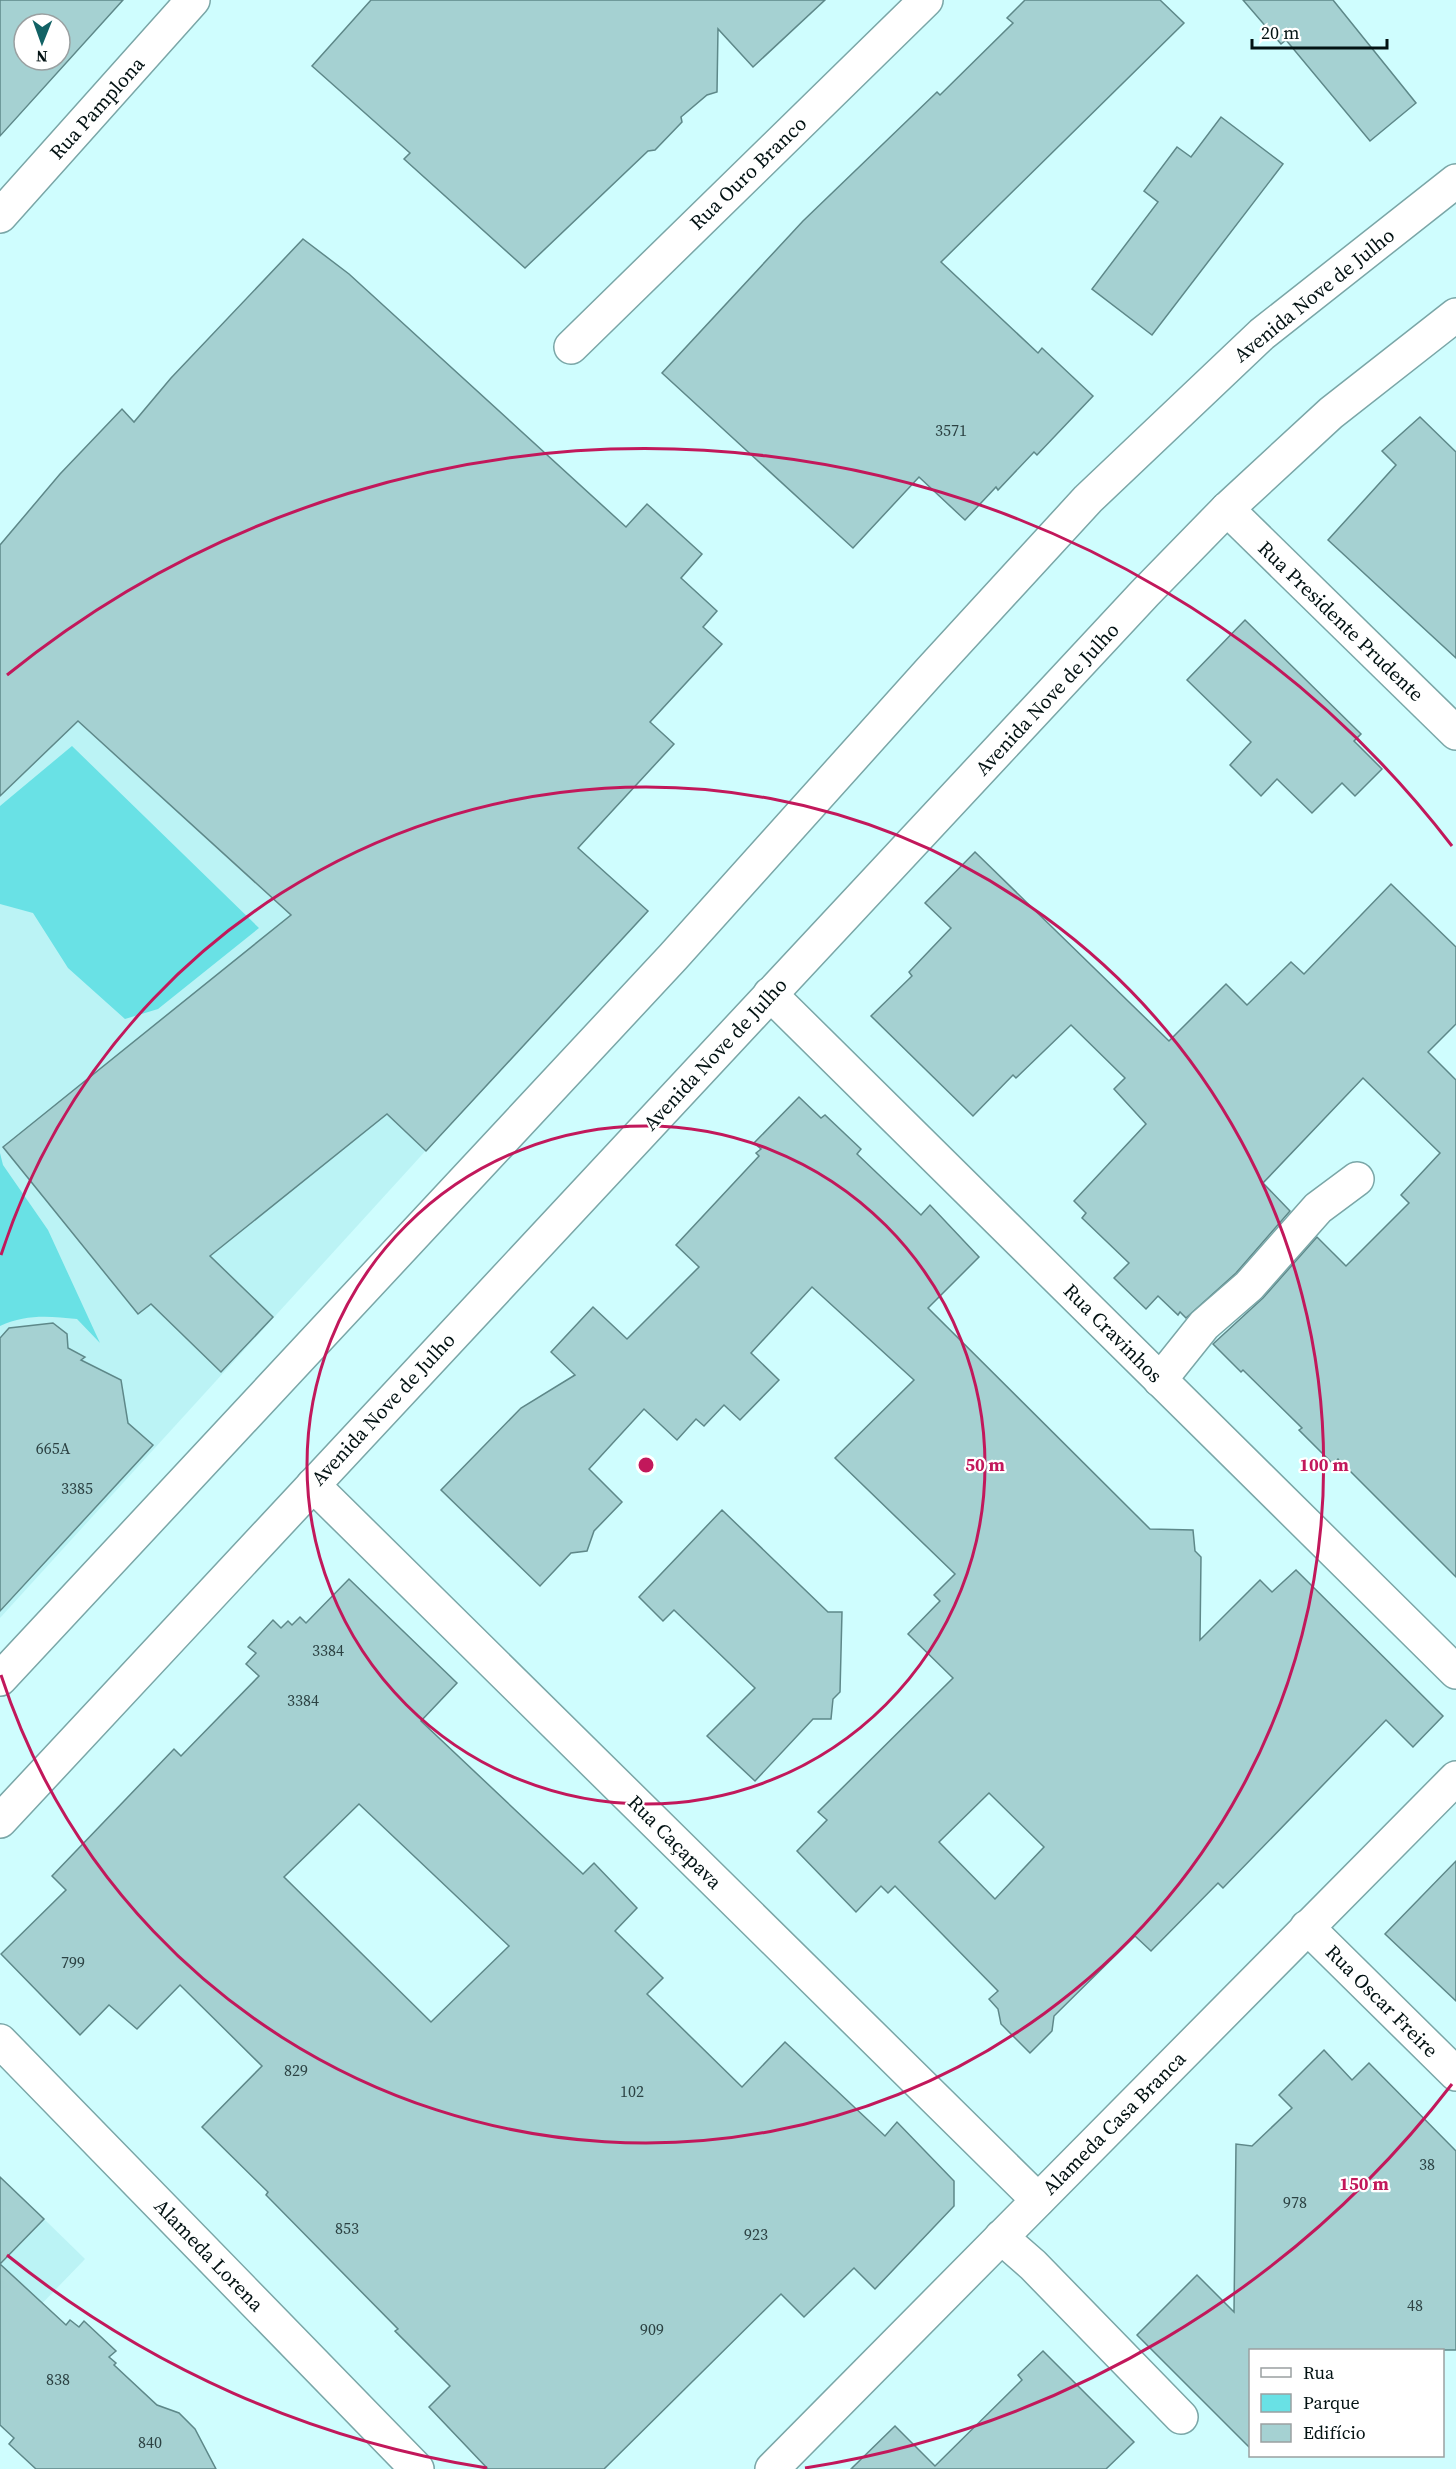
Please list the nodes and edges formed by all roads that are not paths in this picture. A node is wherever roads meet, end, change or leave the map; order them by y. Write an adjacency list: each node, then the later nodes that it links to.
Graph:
1 (926, 0): 6 (street, Rua Ouro Branco)
2 (190, 1): 4 (street, Rua Pamplona)
3 (1456, 181): 14 (street, Avenida Nove de Julho)
4 (0, 216)
5 (1456, 315): 7 (street, Avenida Nove de Julho)
6 (571, 347)
7 (1227, 509): 8 (street, Rua Presidente Prudente); 9 (street, Avenida Nove de Julho)
8 (1456, 733)
9 (770, 994): 11 (street, Rua Cravinhos); 12 (street, Avenida Nove de Julho)
10 (1357, 1179): 11 (street)
11 (1160, 1380): 13 (street, Rua Cravinhos)
12 (313, 1485): 16 (street, Avenida Nove de Julho); 20 (street, Rua Caçapava)
13 (1456, 1672)
14 (0, 1679)
15 (1456, 1778): 17 (street, Alameda Casa Branca)
16 (0, 1821)
17 (1307, 1927): 19 (street, Rua Oscar Freire); 20 (street, Alameda Casa Branca)
18 (0, 2041): 23 (street, Alameda Lorena)
19 (1456, 2074)
20 (1038, 2200): 21 (street, Alameda Casa Branca)
21 (1001, 2237): 22 (street); 24 (street, Alameda Casa Branca)
22 (1181, 2417)
23 (417, 2469)
24 (772, 2469)

